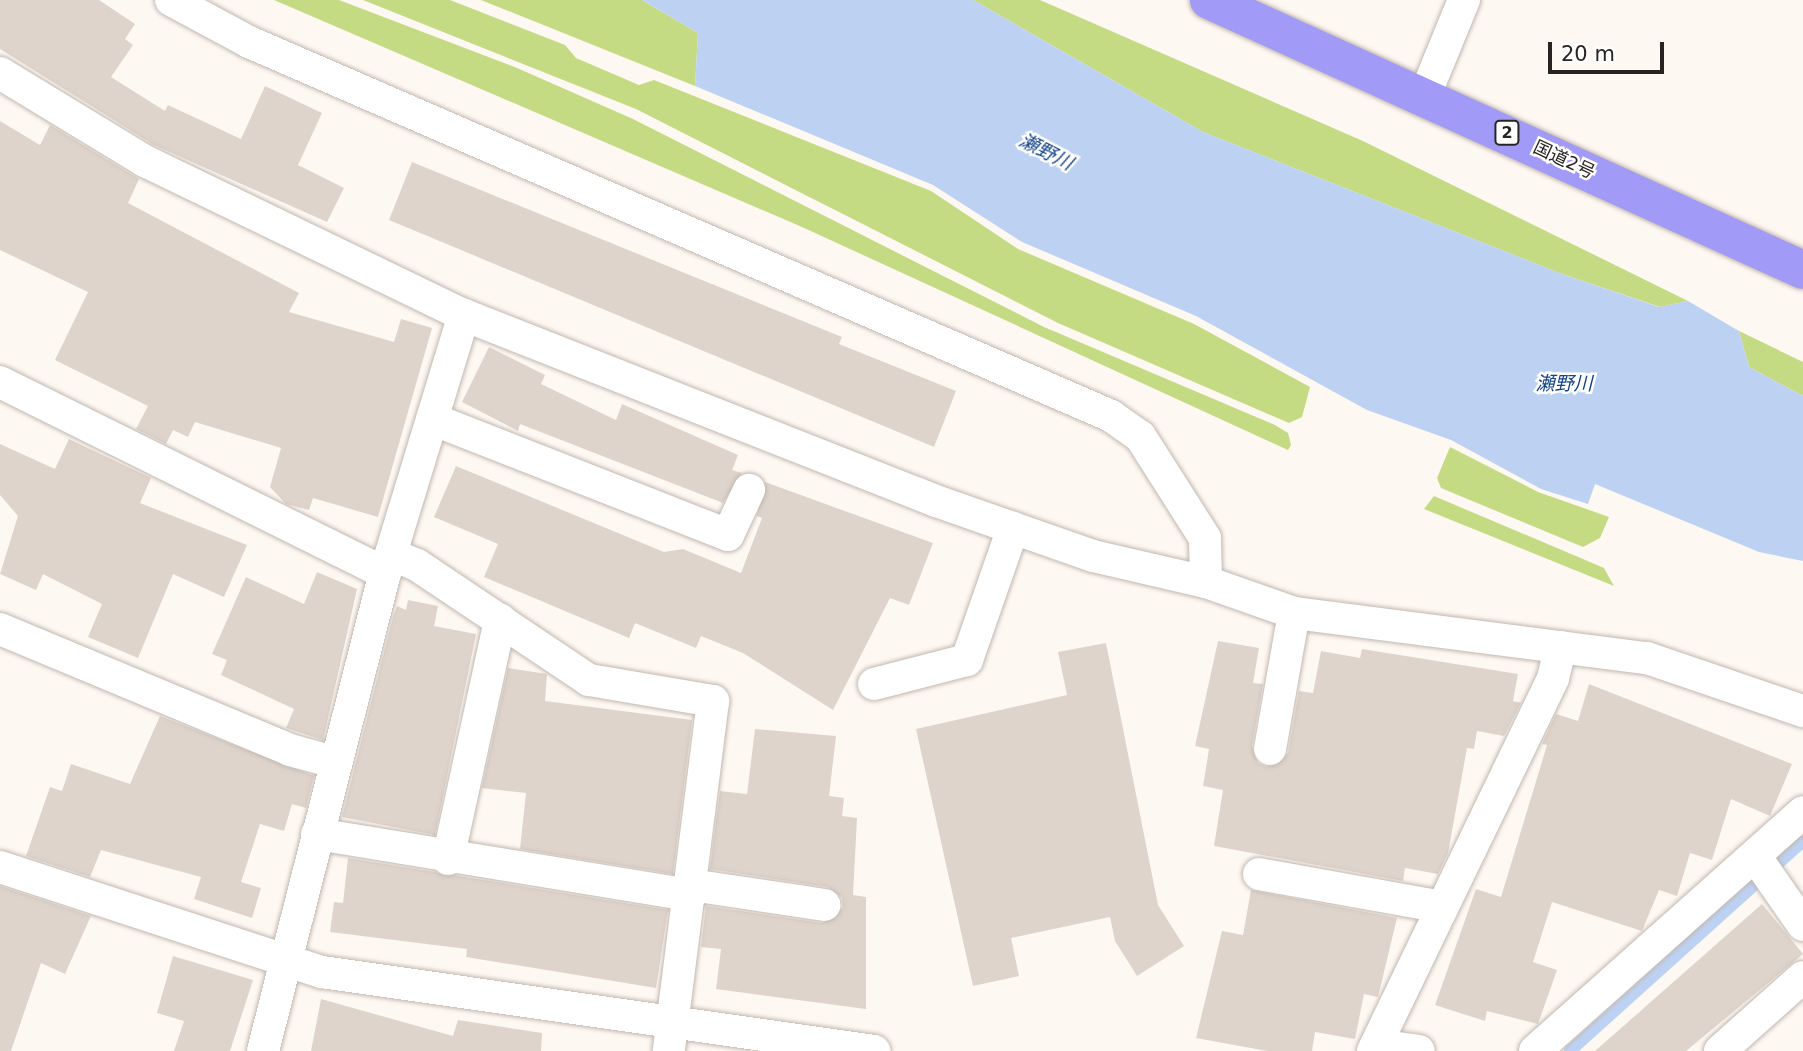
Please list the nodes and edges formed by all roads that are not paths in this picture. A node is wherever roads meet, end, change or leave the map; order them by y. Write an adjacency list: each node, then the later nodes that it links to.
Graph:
1 (171, 0): 13 (street)
2 (1209, 0): 5 (highway, 国道2号 / 2)
3 (1464, 0): 5 (street)
4 (0, 72): 7 (street)
5 (1425, 95): 6 (highway, 国道2号 / 2)
6 (1803, 270)
7 (464, 314): 9 (street); 11 (street)
8 (0, 382): 12 (street)
9 (432, 419): 10 (street); 12 (street)
10 (749, 490)
11 (1013, 528): 13 (street); 18 (street)
12 (388, 564): 15 (street); 21 (street)
13 (1206, 582): 14 (street)
14 (1294, 613): 17 (street); 20 (street)
15 (500, 620): 25 (street); 28 (street)
16 (0, 629): 21 (street)
17 (1561, 647): 19 (street); 30 (street)
18 (874, 684)
19 (1803, 711)
20 (1270, 749)
21 (334, 762): 23 (street)
22 (1803, 812): 24 (street)
23 (317, 834): 25 (street); 32 (street)
24 (1755, 856): 31 (street); 39 (street)
25 (448, 859): 28 (street)
26 (0, 867): 32 (street)
27 (1259, 874): 30 (street)
28 (690, 890): 29 (street); 34 (street)
29 (825, 905)
30 (1442, 907): 35 (street)
31 (1803, 925)
32 (288, 962): 34 (street); 36 (street)
33 (1803, 977): 40 (street)
34 (672, 1037): 37 (street)
35 (1374, 1048): 38 (street)
36 (263, 1051)
37 (874, 1051)
38 (1419, 1051)
39 (1535, 1051)
40 (1720, 1051)

